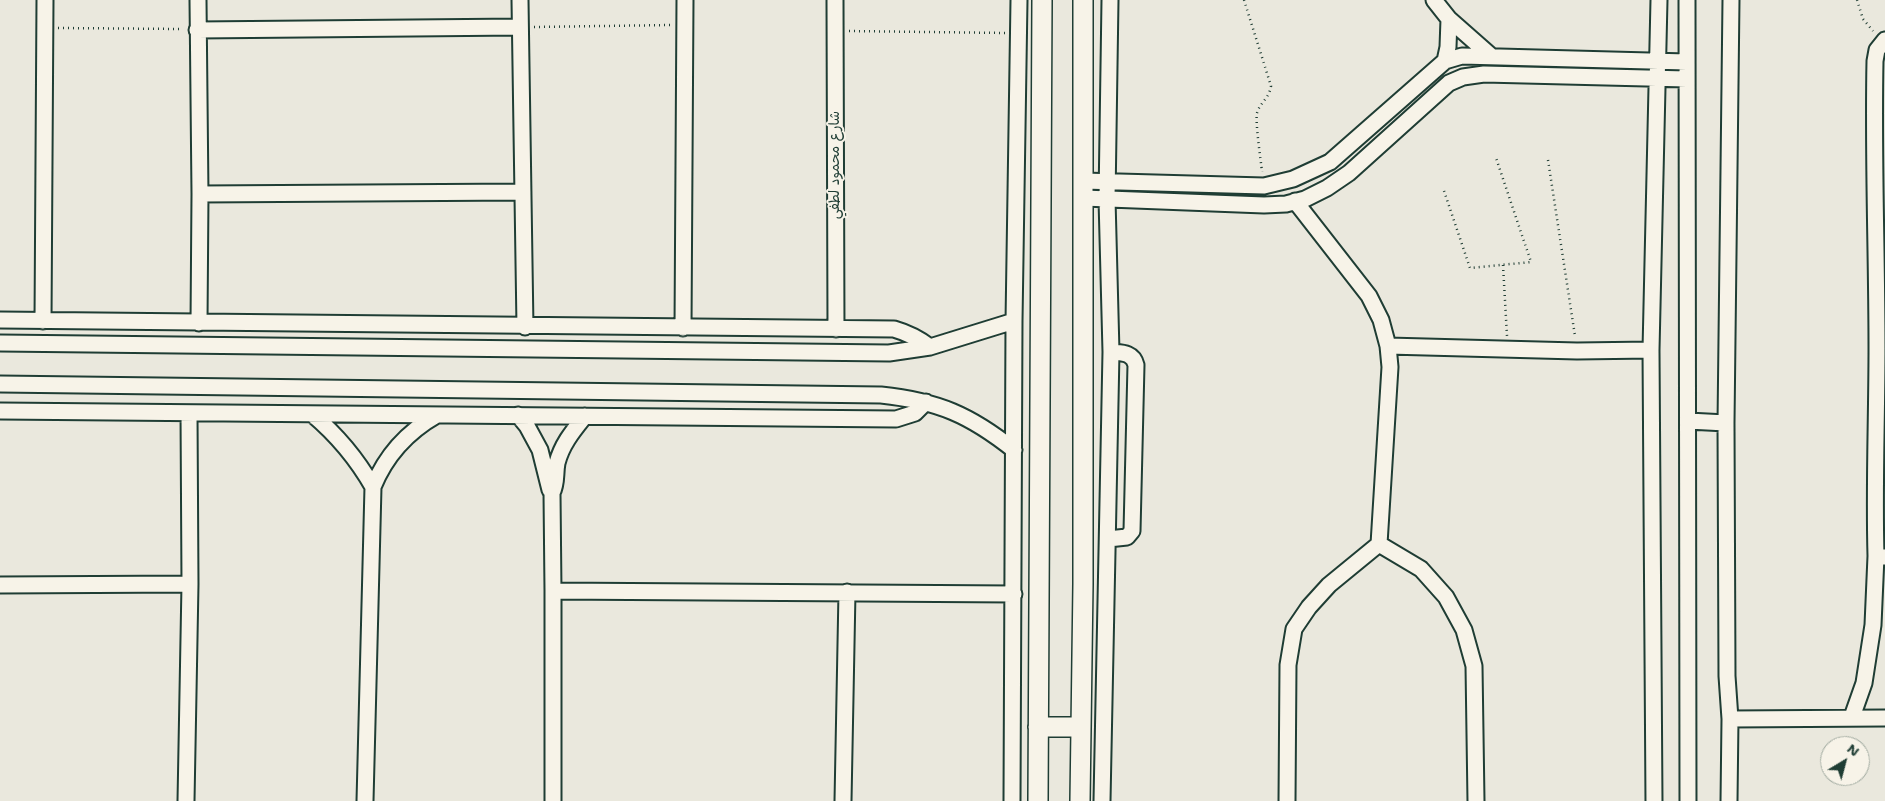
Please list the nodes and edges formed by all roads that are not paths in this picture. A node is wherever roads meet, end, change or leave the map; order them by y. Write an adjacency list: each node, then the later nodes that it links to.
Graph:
1 (45, 0): 36 (street)
2 (198, 0): 16 (street)
3 (520, 0): 15 (street)
4 (685, 0): 40 (street)
5 (836, 0): 41 (street, شارع محمود لطفي)
6 (1019, 0): 37 (street)
7 (1042, 0): 72 (street)
8 (1082, 0): 30 (street)
9 (1110, 0): 29 (street)
10 (1434, 0): 14 (street)
11 (1659, 0): 20 (street)
12 (1688, 0): 21 (street)
13 (1731, 0): 56 (street)
14 (1449, 19): 18 (street); 19 (street)
15 (520, 27): 16 (street); 31 (street)
16 (197, 30): 32 (street)
17 (1884, 41): 27 (street)
18 (1491, 56): 19 (street); 20 (street)
19 (1445, 61): 24 (street)
20 (1658, 62): 21 (street); 22 (street)
21 (1687, 62): 23 (street)
22 (1658, 79): 23 (street); 25 (street); 45 (street)
23 (1687, 79): 55 (street)
24 (1392, 107): 25 (street); 26 (street)
25 (1406, 123): 28 (street)
26 (1358, 139): 28 (street); 29 (street)
27 (1879, 142): 62 (street)
28 (1371, 153): 34 (street)
29 (1108, 181): 30 (street); 33 (street)
30 (1083, 190): 33 (street); 71 (street)
31 (522, 192): 32 (street); 39 (street)
32 (200, 194): 38 (street)
33 (1108, 199): 34 (street); 46 (street)
34 (1295, 201): 43 (street)
35 (0, 320): 36 (street)
36 (43, 321): 38 (street)
37 (1014, 321): 44 (street); 57 (street)
38 (199, 323): 39 (street)
39 (525, 327): 40 (street)
40 (683, 328): 41 (street)
41 (836, 329): 44 (street)
42 (0, 343): 44 (street)
43 (1388, 346): 45 (street); 61 (street)
44 (930, 347)
45 (1651, 350): 83 (street)
46 (1111, 352): 60 (street); 60 (street)
47 (0, 384): 48 (street)
48 (926, 402): 54 (street); 57 (street)
49 (0, 411): 50 (street)
50 (189, 413): 51 (street); 63 (street)
51 (312, 414): 52 (street); 58 (street)
52 (437, 415): 53 (street); 58 (street)
53 (518, 416): 54 (street); 59 (street)
54 (585, 416): 59 (street)
55 (1688, 420): 56 (street); 84 (street)
56 (1726, 423): 70 (street)
57 (1014, 450): 67 (street)
58 (373, 487): 74 (street)
59 (552, 494): 65 (street)
60 (1108, 539): 80 (street)
61 (1378, 544): 81 (street); 82 (street)
62 (1881, 557): 68 (street)
63 (190, 584): 64 (street); 73 (street)
64 (0, 585)
65 (554, 591): 66 (street); 75 (street)
66 (847, 592): 67 (street); 76 (street)
67 (1014, 594): 77 (street)
68 (1852, 717): 69 (street); 70 (street)
69 (1885, 718)
70 (1730, 719): 85 (street)
71 (1081, 726): 72 (street); 79 (street)
72 (1038, 727): 78 (street)
73 (186, 801)
74 (366, 801)
75 (552, 801)
76 (843, 801)
77 (1012, 801)
78 (1038, 801)
79 (1080, 801)
80 (1102, 801)
81 (1287, 801)
82 (1476, 801)
83 (1654, 801)
84 (1688, 801)
85 (1730, 801)

